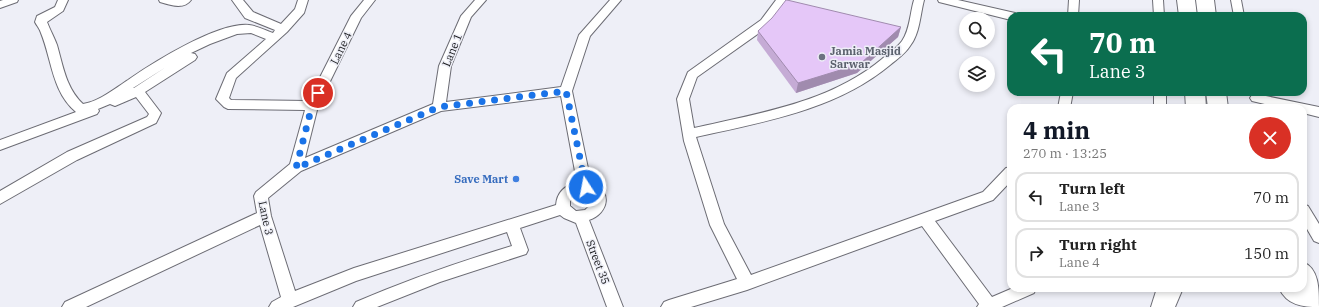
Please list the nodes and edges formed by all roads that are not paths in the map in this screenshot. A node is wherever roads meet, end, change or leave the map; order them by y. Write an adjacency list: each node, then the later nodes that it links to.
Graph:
1 (13, 0): 18 (street)
2 (63, 0): 27 (street)
3 (164, 0): 4 (street)
4 (186, 0)
5 (237, 0): 26 (street)
6 (303, 0): 26 (street)
7 (370, 0): 33 (street, Lane 4)
8 (481, 0): 34 (street, Lane 1)
9 (616, 0): 30 (street)
10 (919, 0): 37 (street)
11 (943, 0): 25 (street)
12 (1074, 0): 20 (street)
13 (1158, 0): 21 (street)
14 (1186, 0): 22 (main road)
15 (1205, 0): 23 (main road)
16 (1236, 0): 24 (street)
17 (781, 2): 19 (street); 37 (street)
18 (0, 4)
19 (795, 7)
20 (1073, 12)
21 (1159, 12)
22 (1188, 12)
23 (1206, 12)
24 (1238, 12)
25 (1007, 15)
26 (283, 29): 28 (street)
27 (217, 36): 28 (street); 29 (street)
28 (274, 38): 33 (street)
29 (138, 91): 38 (street); 42 (street)
30 (566, 91): 34 (street, Lane 3); 41 (street)
31 (1256, 99): 32 (street)
32 (1282, 104)
33 (312, 106): 39 (street, Lane 4)
34 (439, 107): 39 (street, Lane 3)
35 (1307, 109): 36 (street)
36 (1319, 112)
37 (689, 134): 51 (street)
38 (0, 145)
39 (296, 168): 44 (street, Lane 3)
40 (1007, 176): 47 (street)
41 (586, 187): 43 (street); 45 (street)
42 (0, 198)
43 (563, 208): 45 (street); 48 (street)
44 (264, 216): 55 (street, Lane 3); 59 (street)
45 (581, 217): 61 (street, Street 35)
46 (1307, 217): 49 (street)
47 (924, 219): 51 (street); 57 (street)
48 (511, 224): 55 (street); 60 (street)
49 (1319, 237)
50 (1307, 277): 54 (main road)
51 (746, 283): 56 (street)
52 (1020, 292): 57 (street)
53 (1298, 292): 58 (main road)
54 (1319, 293)
55 (283, 304)
56 (678, 306)
57 (987, 306)
58 (1319, 306)
59 (70, 307)
60 (362, 307)
61 (615, 307)

